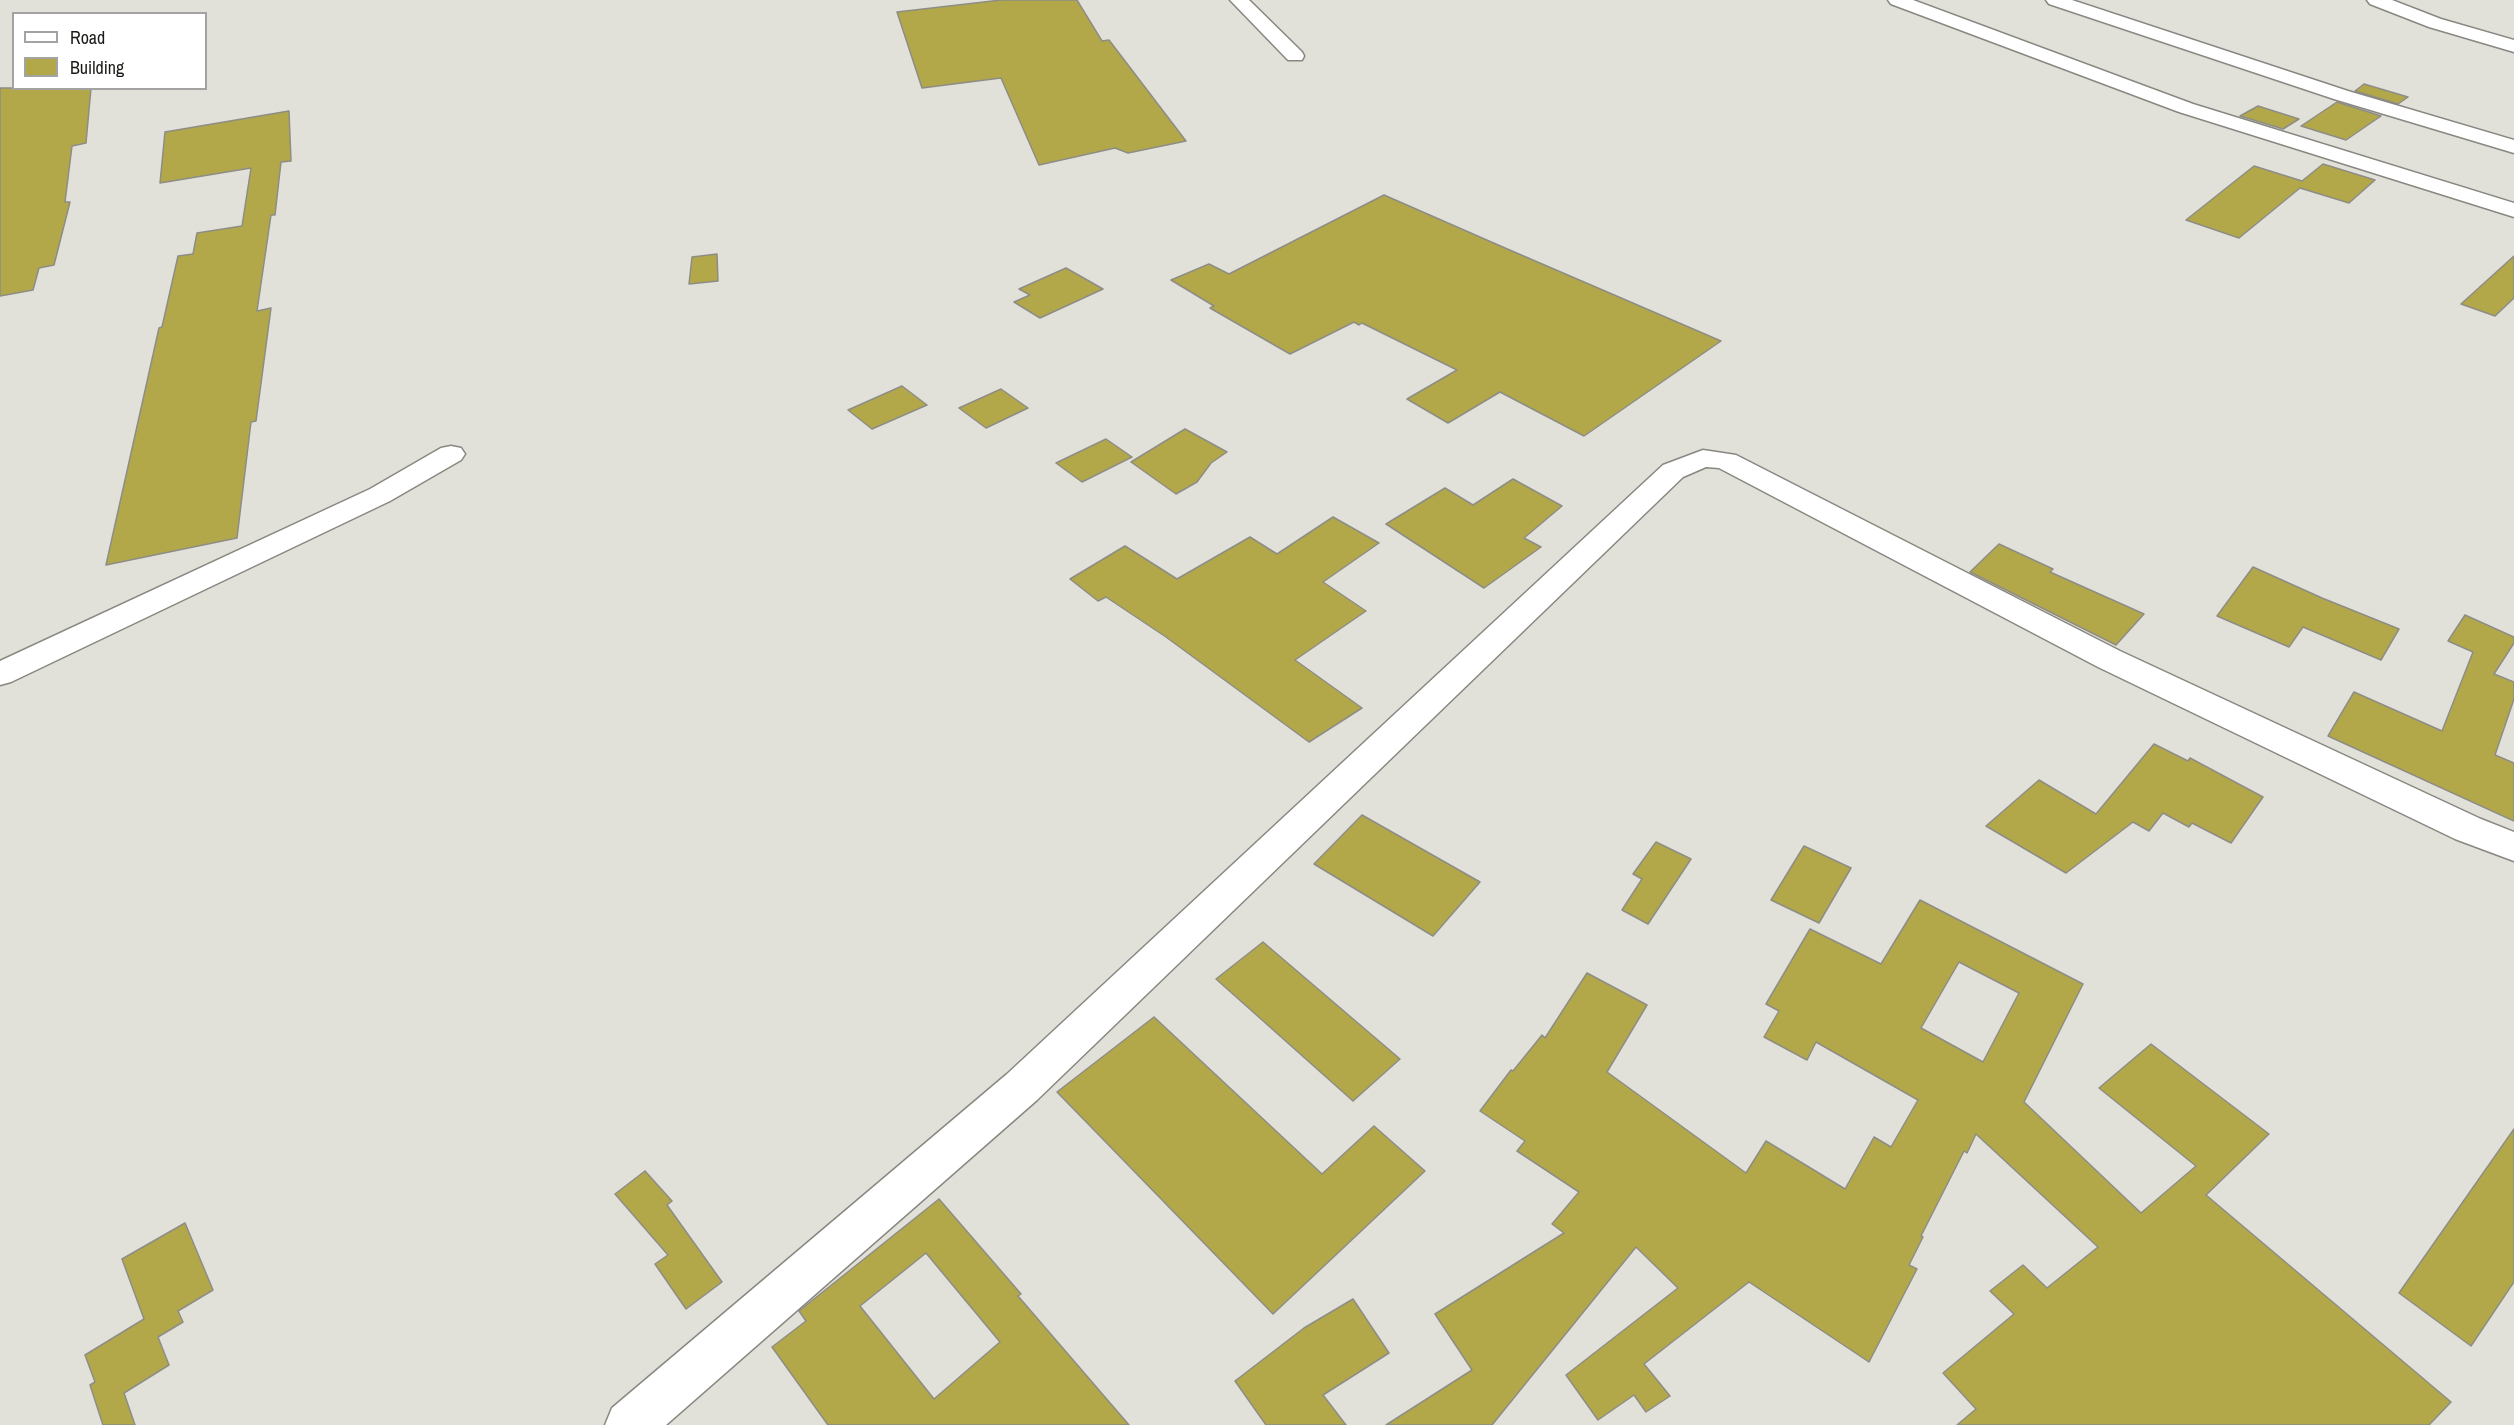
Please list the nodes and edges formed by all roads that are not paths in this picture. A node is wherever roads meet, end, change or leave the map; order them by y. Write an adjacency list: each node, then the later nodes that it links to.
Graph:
1 (1239, 0): 6 (street)
2 (1897, 0): 8 (street)
3 (2055, 0): 7 (street)
4 (2376, 0): 5 (street)
5 (2514, 46)
6 (1295, 56)
7 (2514, 147)
8 (2514, 210)
9 (451, 454): 10 (street)
10 (0, 674)
11 (2514, 847): 12 (street)
12 (629, 1425)

